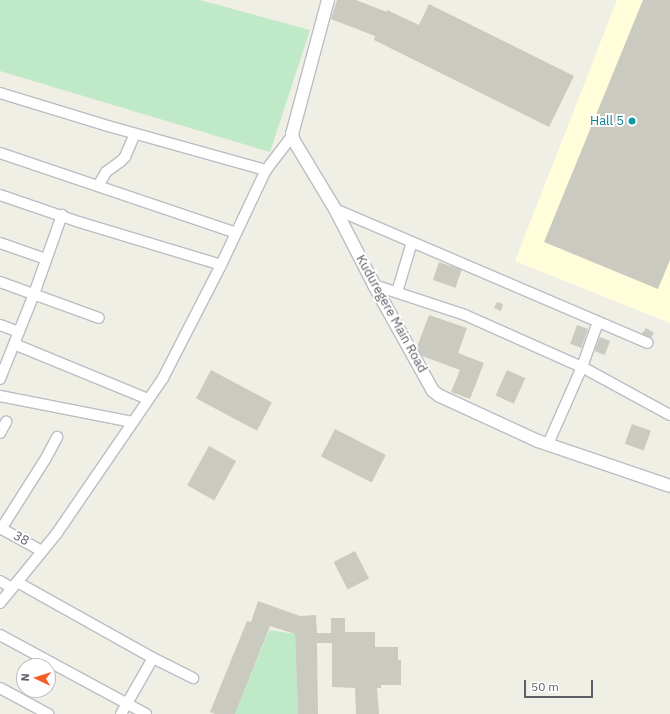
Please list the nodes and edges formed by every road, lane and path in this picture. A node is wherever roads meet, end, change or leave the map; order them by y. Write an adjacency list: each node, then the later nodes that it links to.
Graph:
1 (328, 0): 4 (street)
2 (0, 93): 3 (street)
3 (135, 134): 6 (street); 7 (street)
4 (292, 136): 6 (street); 9 (street, Kuduregere Main Road)
5 (0, 153): 7 (street)
6 (266, 170): 11 (street)
7 (98, 186): 11 (street)
8 (0, 195): 10 (street)
9 (335, 209): 12 (street); 17 (street, Kuduregere Main Road)
10 (62, 215): 14 (street); 15 (street)
11 (236, 233): 15 (street)
12 (412, 242): 18 (street); 21 (street)
13 (0, 243): 14 (street)
14 (46, 259): 19 (street)
15 (221, 265): 30 (street)
16 (0, 282): 19 (street)
17 (374, 285): 18 (street); 36 (street, Kuduregere Main Road)
18 (397, 292): 27 (street)
19 (34, 294): 20 (street); 23 (street)
20 (99, 318)
21 (598, 322): 24 (street); 27 (street)
22 (0, 325): 23 (street)
23 (19, 332): 25 (street)
24 (647, 343)
25 (14, 344): 26 (street); 30 (street)
26 (3, 364): 28 (street)
27 (582, 367): 31 (street); 36 (street)
28 (0, 379)
29 (0, 396): 33 (street)
30 (148, 399): 33 (street)
31 (670, 415)
32 (6, 422): 34 (street)
33 (132, 422): 39 (street)
34 (0, 433)
35 (57, 437): 38 (street)
36 (548, 444): 37 (street, Kuduregere Main Road)
37 (670, 486)
38 (1, 528): 39 (street, 38)
39 (42, 551): 41 (street)
40 (0, 581): 41 (street)
41 (15, 585): 42 (street); 44 (street)
42 (0, 603)
43 (0, 635): 47 (street)
44 (153, 658): 45 (street); 47 (street)
45 (193, 678)
46 (0, 688): 48 (street)
47 (127, 704): 49 (street); 50 (street)
48 (48, 714)
49 (122, 714)
50 (146, 714)

